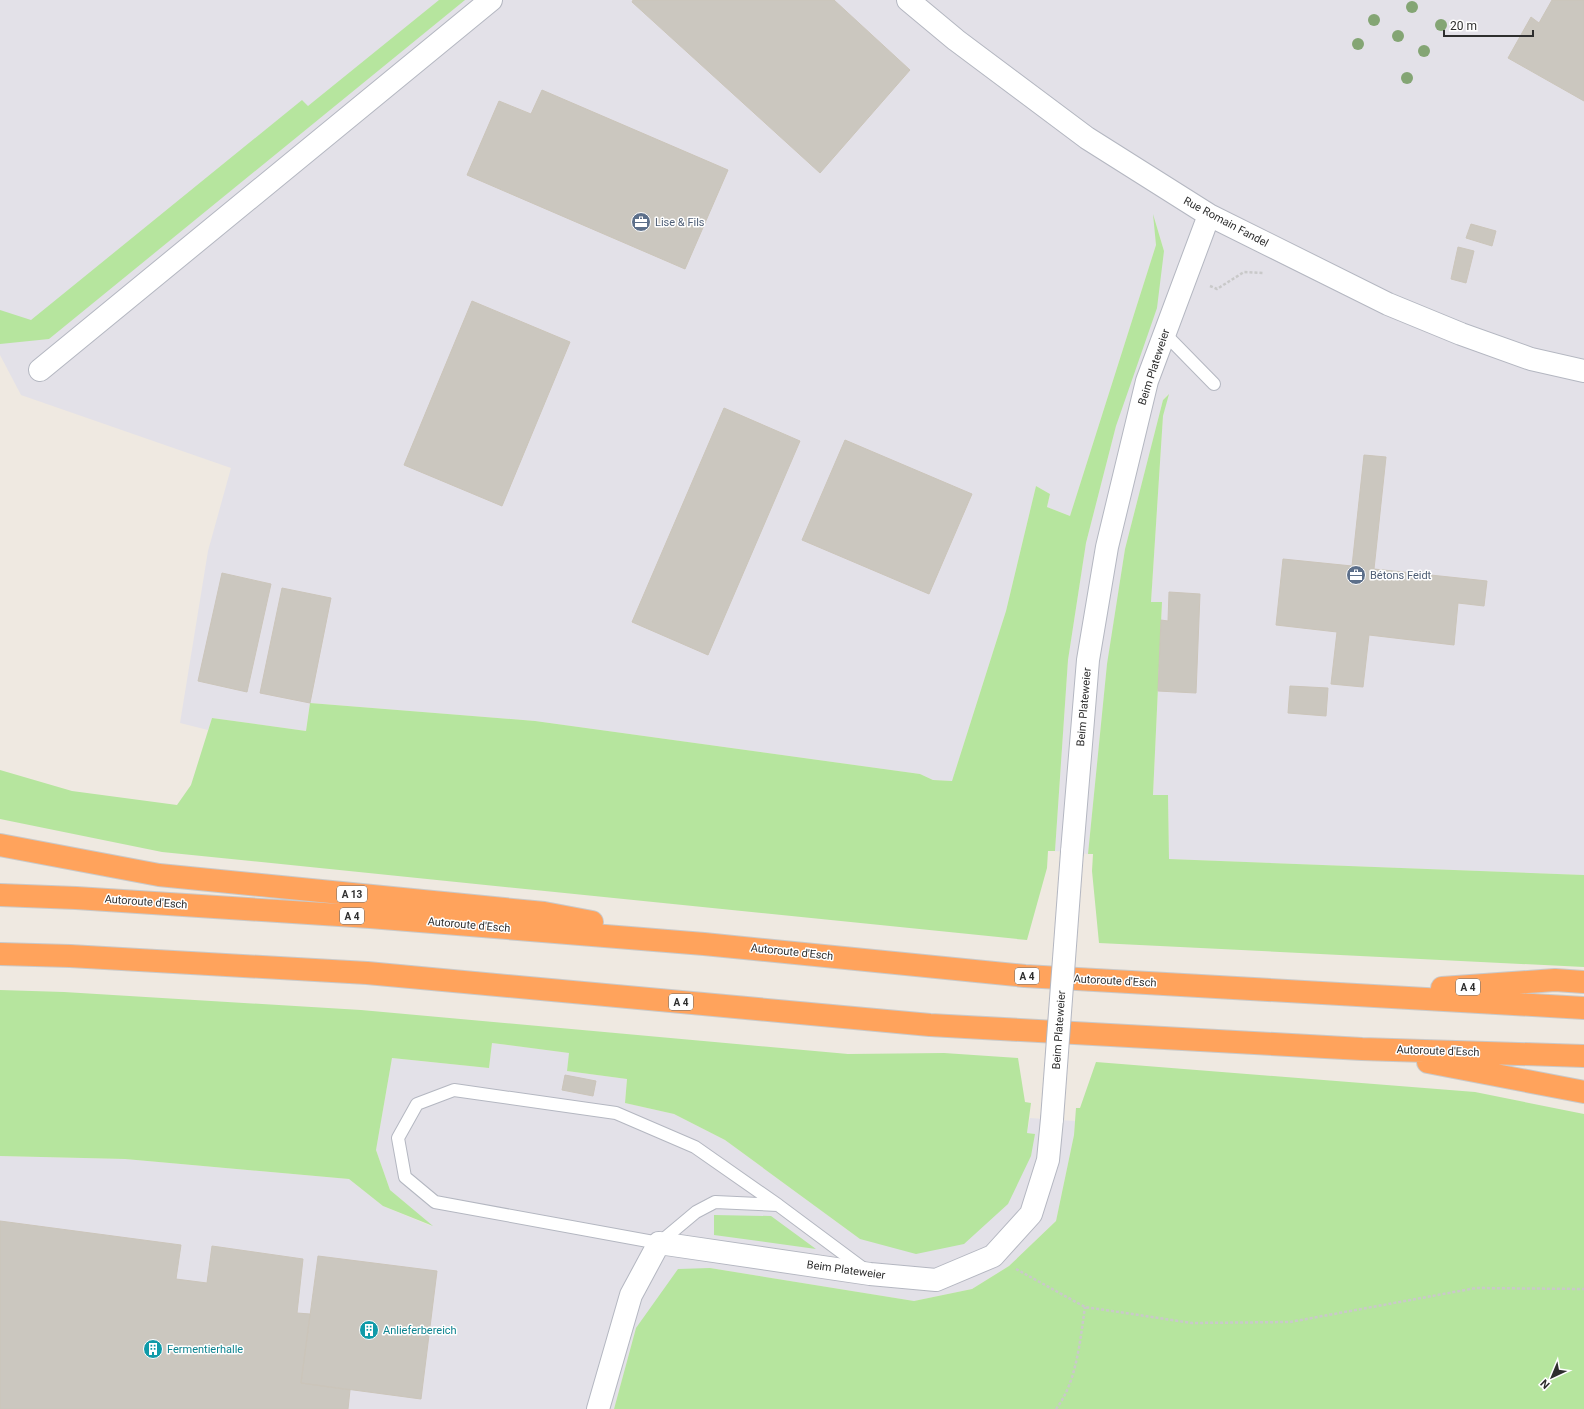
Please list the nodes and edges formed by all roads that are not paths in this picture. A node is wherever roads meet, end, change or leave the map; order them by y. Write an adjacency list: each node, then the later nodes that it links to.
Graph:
1 (491, 0): 5 (street)
2 (908, 0): 3 (street, Rue Romain Fandel)
3 (1209, 215): 4 (street, Beim Plateweier); 6 (street, Rue Romain Fandel)
4 (1164, 334): 7 (lane); 20 (street, Beim Plateweier, bridge)
5 (40, 370)
6 (1584, 371)
7 (1214, 384)
8 (0, 845): 10 (highway, A 13)
9 (0, 895): 10 (highway, Autoroute d'Esch / A 4)
10 (704, 944): 13 (highway, Autoroute d'Esch / A 4)
11 (0, 954): 15 (highway, Autoroute d'Esch / A 4)
12 (1584, 982): 13 (highway, A 4)
13 (1352, 995): 14 (highway, Autoroute d'Esch / A 4)
14 (1584, 1008)
15 (1362, 1049): 16 (highway, Autoroute d'Esch / A 4); 17 (highway, A 4)
16 (1584, 1056)
17 (1584, 1092)
18 (778, 1205): 19 (lane); 19 (lane); 20 (lane)
19 (659, 1243): 20 (street, Beim Plateweier); 21 (street)
20 (870, 1274)
21 (598, 1409)

